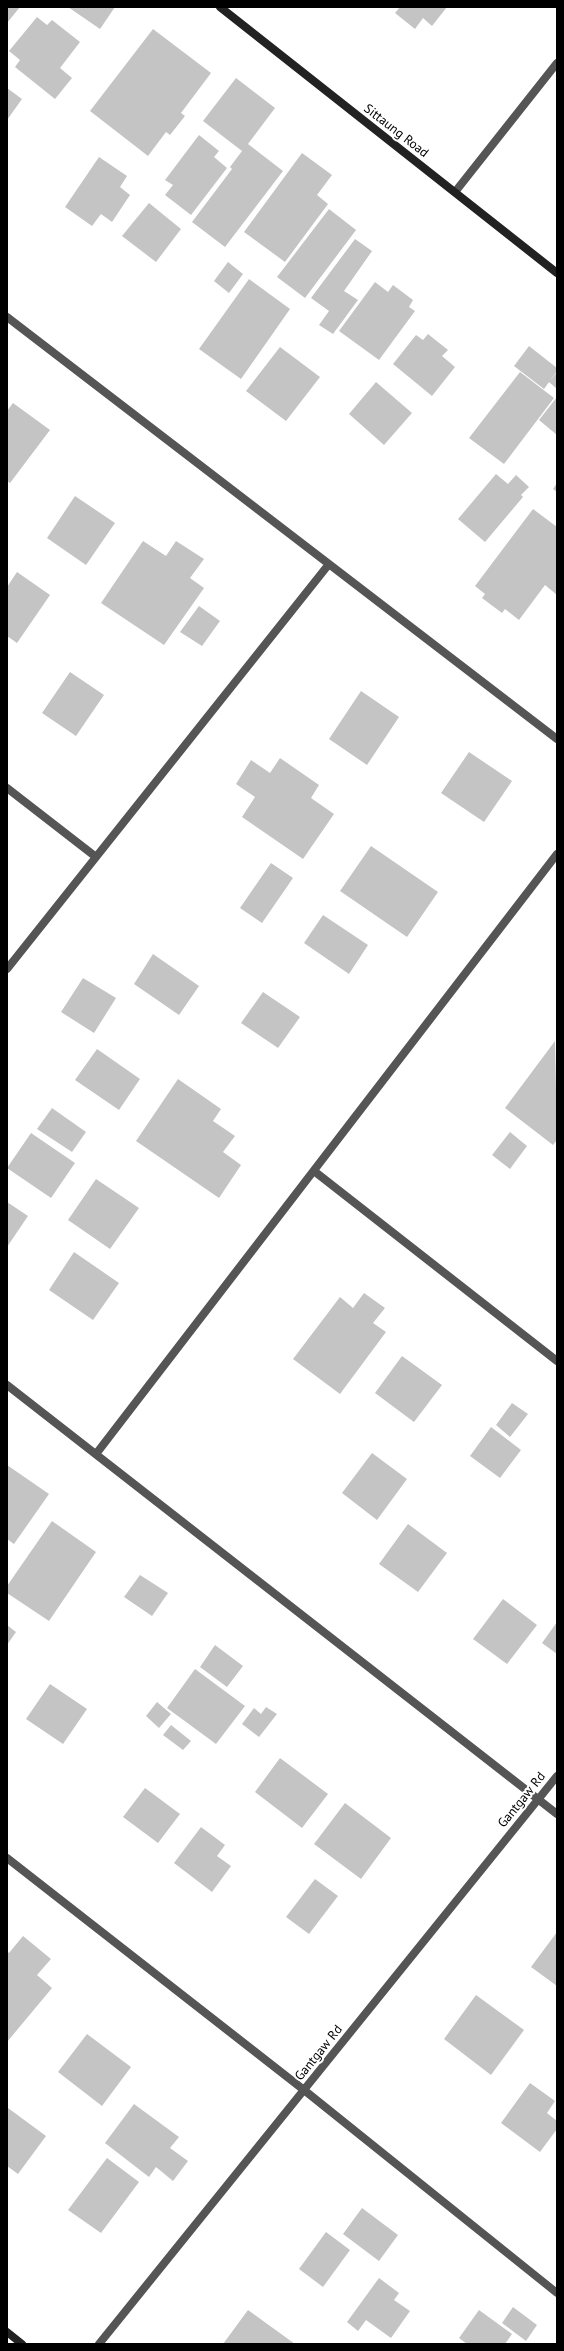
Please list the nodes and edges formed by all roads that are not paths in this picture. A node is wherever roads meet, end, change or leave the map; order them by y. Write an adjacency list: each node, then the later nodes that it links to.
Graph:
1 (220, 7): 3 (street, Sittaung Road)
2 (557, 63): 3 (street)
3 (454, 192): 4 (street, Sittaung Road)
4 (557, 273)
5 (7, 317): 6 (street)
6 (329, 564): 7 (street); 10 (street)
7 (557, 739)
8 (7, 788): 10 (street)
9 (557, 854): 12 (street)
10 (96, 857): 11 (street)
11 (7, 969)
12 (314, 1171): 13 (street); 15 (street)
13 (557, 1361)
14 (7, 1385): 15 (street)
15 (96, 1454): 17 (street)
16 (557, 1776): 17 (street, Gantgaw Rd)
17 (538, 1800): 18 (street); 20 (street, Gantgaw Rd)
18 (557, 1814)
19 (7, 1858): 20 (street)
20 (304, 2090): 21 (street); 24 (street, Gantgaw Rd)
21 (557, 2293)
22 (7, 2332): 23 (street)
23 (22, 2344)
24 (99, 2344)

